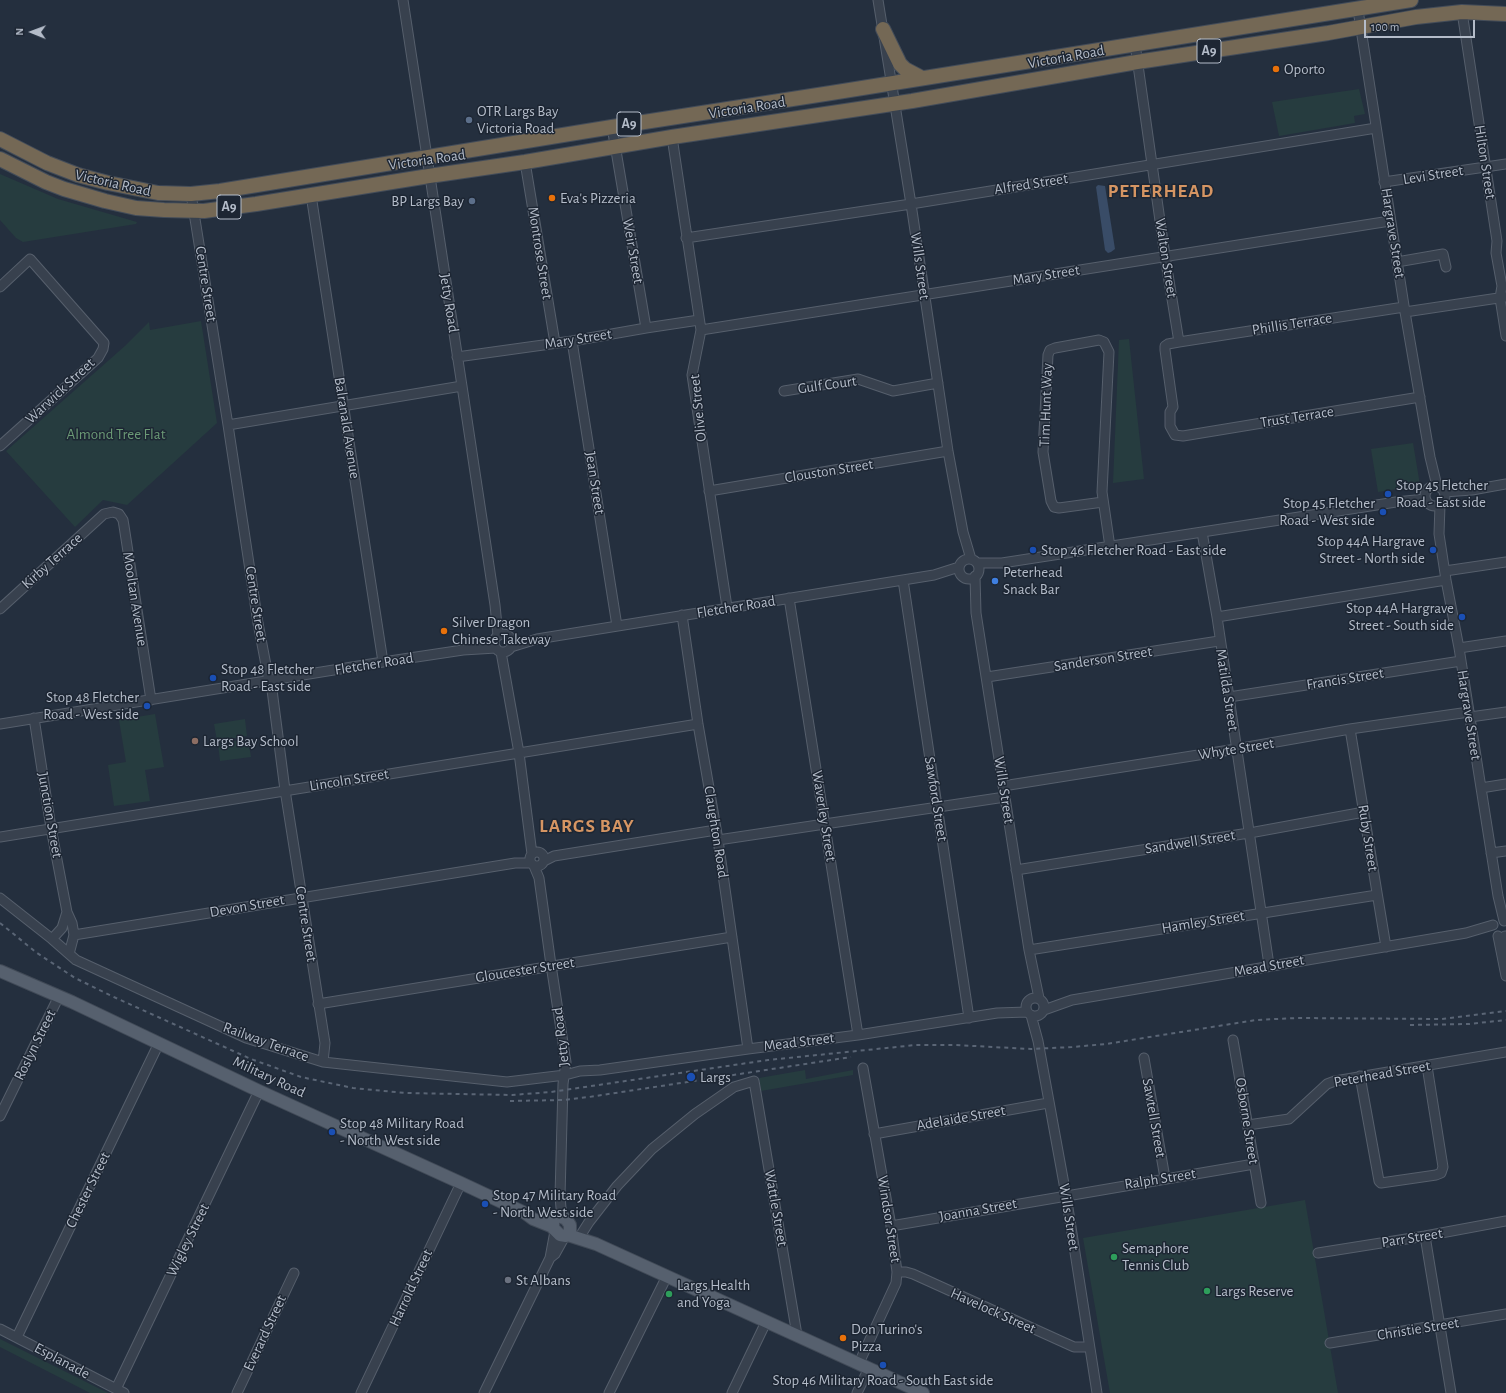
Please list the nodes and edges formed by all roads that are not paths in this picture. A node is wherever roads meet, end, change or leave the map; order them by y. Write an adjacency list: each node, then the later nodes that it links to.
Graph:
1 (402, 0): 20 (street, Jetty Road)
2 (878, 0): 9 (street, Wills Street)
3 (1412, 0): 4 (highway, A9); 7 (highway)
4 (1358, 10): 8 (street, Hargrave Street); 10 (highway, Victoria Road / A9)
5 (1462, 12): 6 (highway, Victoria Road / A9); 7 (highway, Victoria Road / A9); 25 (street, Hilton Street)
6 (1506, 14)
7 (1416, 17): 8 (highway, Victoria Road / A9)
8 (1361, 27): 11 (highway, Victoria Road / A9); 16 (street, Hargrave Street)
9 (883, 29): 12 (highway); 13 (street, Wills Street)
10 (1135, 44): 11 (street, Walton Street); 12 (highway, Victoria Road / A9)
11 (1136, 62): 14 (highway, Victoria Road / A9); 23 (street, Walton Street)
12 (922, 78): 13 (highway, Victoria Road / A9)
13 (891, 83): 14 (street, Wills Street); 15 (highway, Victoria Road / A9)
14 (894, 103): 17 (highway, Victoria Road / A9); 30 (street, Wills Street)
15 (612, 127): 19 (street, Weir Street); 20 (highway, Victoria Road / A9)
16 (1376, 128): 23 (street, Alfred Street); 27 (street, Hargrave Street)
17 (672, 137): 19 (highway, Victoria Road / A9); 33 (street, Olive Street)
18 (0, 139): 28 (highway, Victoria Road / A9)
19 (615, 148): 22 (highway, Victoria Road / A9); 42 (street, Weir Street)
20 (427, 156): 26 (street, Jetty Road); 28 (highway, Victoria Road / A9)
21 (0, 159): 31 (highway, Victoria Road / A9)
22 (526, 162): 26 (highway, Victoria Road / A9); 47 (street, Montrose Street)
23 (1153, 164): 30 (street, Alfred Street); 34 (street, Walton Street)
24 (1506, 164): 25 (street, Levi Street)
25 (1486, 167): 27 (street, Levi Street); 39 (street, Hilton Street)
26 (429, 176): 29 (highway, Victoria Road / A9); 48 (street, Jetty Road)
27 (1384, 182): 32 (street, Hargrave Street)
28 (191, 194): 31 (street, Centre Street)
29 (311, 195): 31 (highway, Victoria Road / A9); 53 (street, Balranald Avenue)
30 (911, 204): 33 (street, Alfred Street); 38 (street, Wills Street)
31 (194, 211): 54 (street, Centre Street)
32 (1390, 221): 34 (street, Mary Street); 35 (street, Hargrave Street)
33 (686, 238): 41 (street, Olive Street)
34 (1165, 256): 38 (street, Mary Street); 46 (street, Walton Street)
35 (1397, 262): 36 (street); 40 (street, Hargrave Street)
36 (1446, 267)
37 (0, 287): 55 (street, Warwick Street)
38 (924, 295): 43 (street, Mary Street); 49 (street, Wills Street)
39 (1503, 297): 40 (street, Phillis Terrace); 44 (street, Hilton Street)
40 (1405, 309): 46 (street, Phillis Terrace); 52 (street, Hargrave Street)
41 (699, 320): 42 (street, Mary Street); 43 (street, Olive Street)
42 (646, 328): 45 (street, Mary Street)
43 (701, 330): 58 (street, Olive Street)
44 (1506, 336)
45 (572, 341): 47 (street, Mary Street); 73 (street, Jean Street)
46 (1179, 342): 52 (street, Trust Terrace)
47 (555, 343): 48 (street, Mary Street)
48 (457, 357): 50 (street, Jetty Road)
49 (938, 383): 51 (street, Gulf Court); 56 (street, Wills Street)
50 (462, 386): 53 (street); 76 (street, Jetty Road)
51 (784, 391)
52 (1420, 397): 59 (street, Hargrave Street)
53 (344, 406): 54 (street); 79 (street, Balranald Avenue)
54 (228, 425): 81 (street, Centre Street)
55 (0, 446)
56 (948, 451): 58 (street, Clouston Street); 65 (street, Wills Street)
57 (1506, 484): 59 (street, Fletcher Road)
58 (709, 491): 69 (street, Olive Street)
59 (1435, 496): 62 (street, Fletcher Road); 66 (street, Hargrave Street)
60 (1103, 502): 60 (street, Tim Hunt Way); 63 (street, Tim Hunt Way)
61 (104, 514): 70 (street, Kirby Terrace); 83 (street, Mooltan Avenue)
62 (1202, 532): 63 (street, Fletcher Road); 72 (street, Matilda Street)
63 (1110, 547): 65 (street, Fletcher Road)
64 (1506, 562): 66 (street)
65 (969, 569): 67 (street, Fletcher Road); 80 (street, Wills Street)
66 (1446, 575): 72 (street); 77 (street, Hargrave Street)
67 (903, 580): 68 (street, Fletcher Road); 97 (street, Sawford Street)
68 (789, 598): 69 (street, Fletcher Road); 99 (street, Waverley Street)
69 (727, 608): 71 (street, Fletcher Road)
70 (0, 609)
71 (682, 615): 73 (street, Fletcher Road); 88 (street, Claughton Road)
72 (1217, 617): 74 (street, Matilda Street)
73 (618, 626): 76 (street, Fletcher Road)
74 (1219, 641): 80 (street, Sanderson Street); 82 (street, Matilda Street)
75 (1506, 641): 77 (street)
76 (503, 643): 79 (street, Fletcher Road); 91 (street, Jetty Road)
77 (1459, 648): 78 (street, Hargrave Street)
78 (1461, 661): 82 (street, Francis Street); 85 (street, Hargrave Street)
79 (383, 662): 81 (street, Fletcher Road)
80 (987, 677): 93 (street, Wills Street)
81 (268, 681): 83 (street, Fletcher Road); 95 (street, Centre Street)
82 (1229, 697): 90 (street, Matilda Street)
83 (151, 700): 86 (street, Fletcher Road)
84 (1506, 712): 85 (street, Whyte Street)
85 (1470, 715): 89 (street, Whyte Street); 94 (street, Hargrave Street)
86 (34, 718): 87 (street, Fletcher Road); 100 (street, Junction Street)
87 (0, 724)
88 (698, 724): 91 (street, Lincoln Street); 101 (street, Claughton Road)
89 (1350, 729): 90 (street, Whyte Street); 98 (street, Ruby Street)
90 (1236, 749): 93 (street, Whyte Street); 102 (street, Matilda Street)
91 (519, 753): 95 (street, Lincoln Street); 107 (street, Jetty Road)
92 (1506, 784): 94 (street)
93 (1003, 786): 96 (street, Wills Street)
94 (1481, 788): 106 (street, Hargrave Street)
95 (285, 790): 100 (street, Lincoln Street); 110 (street, Centre Street)
96 (1005, 797): 97 (street); 108 (street, Wills Street)
97 (938, 807): 99 (street); 128 (street, Sawford Street)
98 (1364, 812): 102 (street, Sandwell Street); 109 (street, Ruby Street)
99 (825, 824): 104 (street); 129 (street, Waverley Street)
100 (51, 828): 103 (street, Lincoln Street); 112 (street, Junction Street)
101 (716, 830): 104 (street, Claughton Road); 107 (street, Devon Street)
102 (1249, 833): 108 (street, Sandwell Street); 113 (street, Matilda Street)
103 (0, 837)
104 (718, 840): 116 (street, Claughton Road)
105 (1506, 851): 106 (street)
106 (1491, 853): 114 (street, Hargrave Street)
107 (537, 859): 110 (street, Devon Street); 121 (street, Jetty Road)
108 (1016, 870): 119 (street, Wills Street)
109 (1377, 895): 113 (street, Hamley Street); 118 (street, Ruby Street)
110 (302, 897): 115 (street, Devon Street); 126 (street, Centre Street)
111 (0, 898): 117 (street, Railway Terrace)
112 (67, 912): 115 (street, Junction Street); 117 (street)
113 (1261, 913): 119 (street, Hamley Street); 122 (street, Matilda Street)
114 (1500, 929): 118 (street, Mead Street); 124 (street, Hargrave Street)
115 (74, 935): 120 (street)
116 (732, 937): 121 (street, Gloucester Street); 132 (street, Claughton Road)
117 (52, 939): 120 (street, Railway Terrace)
118 (1386, 947): 122 (street, Mead Street)
119 (1029, 950): 127 (street, Wills Street)
120 (69, 954): 135 (street, Railway Terrace)
121 (551, 965): 126 (street, Gloucester Street); 138 (street, Jetty Road)
122 (1269, 965): 127 (street, Mead Street)
123 (0, 971): 125 (main road, Military Road)
124 (1506, 974)
125 (59, 996): 131 (main road, Military Road); 142 (street, Roslyn Street)
126 (318, 1004): 135 (street, Centre Street)
127 (1035, 1006): 128 (street, Mead Street); 141 (street, Wills Street)
128 (969, 1018): 129 (street, Mead Street)
129 (858, 1035): 132 (street, Mead Street)
130 (1233, 1040): 143 (street, Osborne Street)
131 (159, 1043): 140 (main road, Military Road); 165 (street, Chester Street)
132 (748, 1049): 138 (street, Mead Street)
133 (1506, 1052): 136 (street, Peterhead Street)
134 (1144, 1058): 146 (street, Sawtell Street)
135 (323, 1062): 138 (street, Railway Terrace)
136 (1427, 1066): 139 (street, Peterhead Street); 139 (street)
137 (863, 1068): 144 (street, Windsor Street)
138 (565, 1075): 151 (street, Jetty Road)
139 (1360, 1076): 143 (street, Peterhead Street)
140 (259, 1091): 147 (main road, Military Road); 169 (street, Wigley Street)
141 (1048, 1103): 144 (street, Adelaide Street); 148 (street, Wills Street)
142 (0, 1116)
143 (1248, 1125): 145 (street, Osborne Street)
144 (874, 1134): 152 (street, Windsor Street)
145 (1254, 1164): 146 (street, Ralph Street); 149 (street, Osborne Street)
146 (1165, 1178): 148 (street, Ralph Street)
147 (460, 1183): 151 (main road, Military Road); 171 (street, Harrold Street)
148 (1066, 1195): 152 (street, Joanna Street); 167 (street, Wills Street)
149 (1261, 1203)
150 (1506, 1221): 154 (street, Parr Street)
151 (560, 1226): 153 (main road, Military Road); 155 (main road, Military Road); 172 (street, Jetty Road)
152 (891, 1226): 157 (street, Windsor Street)
153 (582, 1233): 155 (main road, Military Road); 164 (street, Wattle Street)
154 (1425, 1236): 156 (street, Parr Street); 162 (street)
155 (596, 1244): 159 (main road, Military Road)
156 (1318, 1253)
157 (898, 1272): 167 (street, Havelock Street); 168 (street, Windsor Street)
158 (294, 1273): 170 (street, Everard Street)
159 (667, 1276): 161 (main road, Military Road); 173 (street)
160 (1506, 1314): 162 (street, Christie Street)
161 (766, 1322): 164 (main road, Military Road); 174 (street)
162 (1440, 1325): 166 (street, Christie Street); 178 (street)
163 (0, 1329): 165 (street, Esplanade)
164 (797, 1335): 168 (main road, Military Road)
165 (17, 1337): 169 (street, Esplanade)
166 (1330, 1344)
167 (1089, 1347): 177 (street, Wills Street)
168 (864, 1365): 175 (street, Windsor Street); 176 (main road, Military Road)
169 (120, 1391)
170 (237, 1393)
171 (361, 1393)
172 (484, 1393)
173 (609, 1393)
174 (732, 1393)
175 (857, 1393)
176 (923, 1393)
177 (1097, 1393)
178 (1451, 1393)

